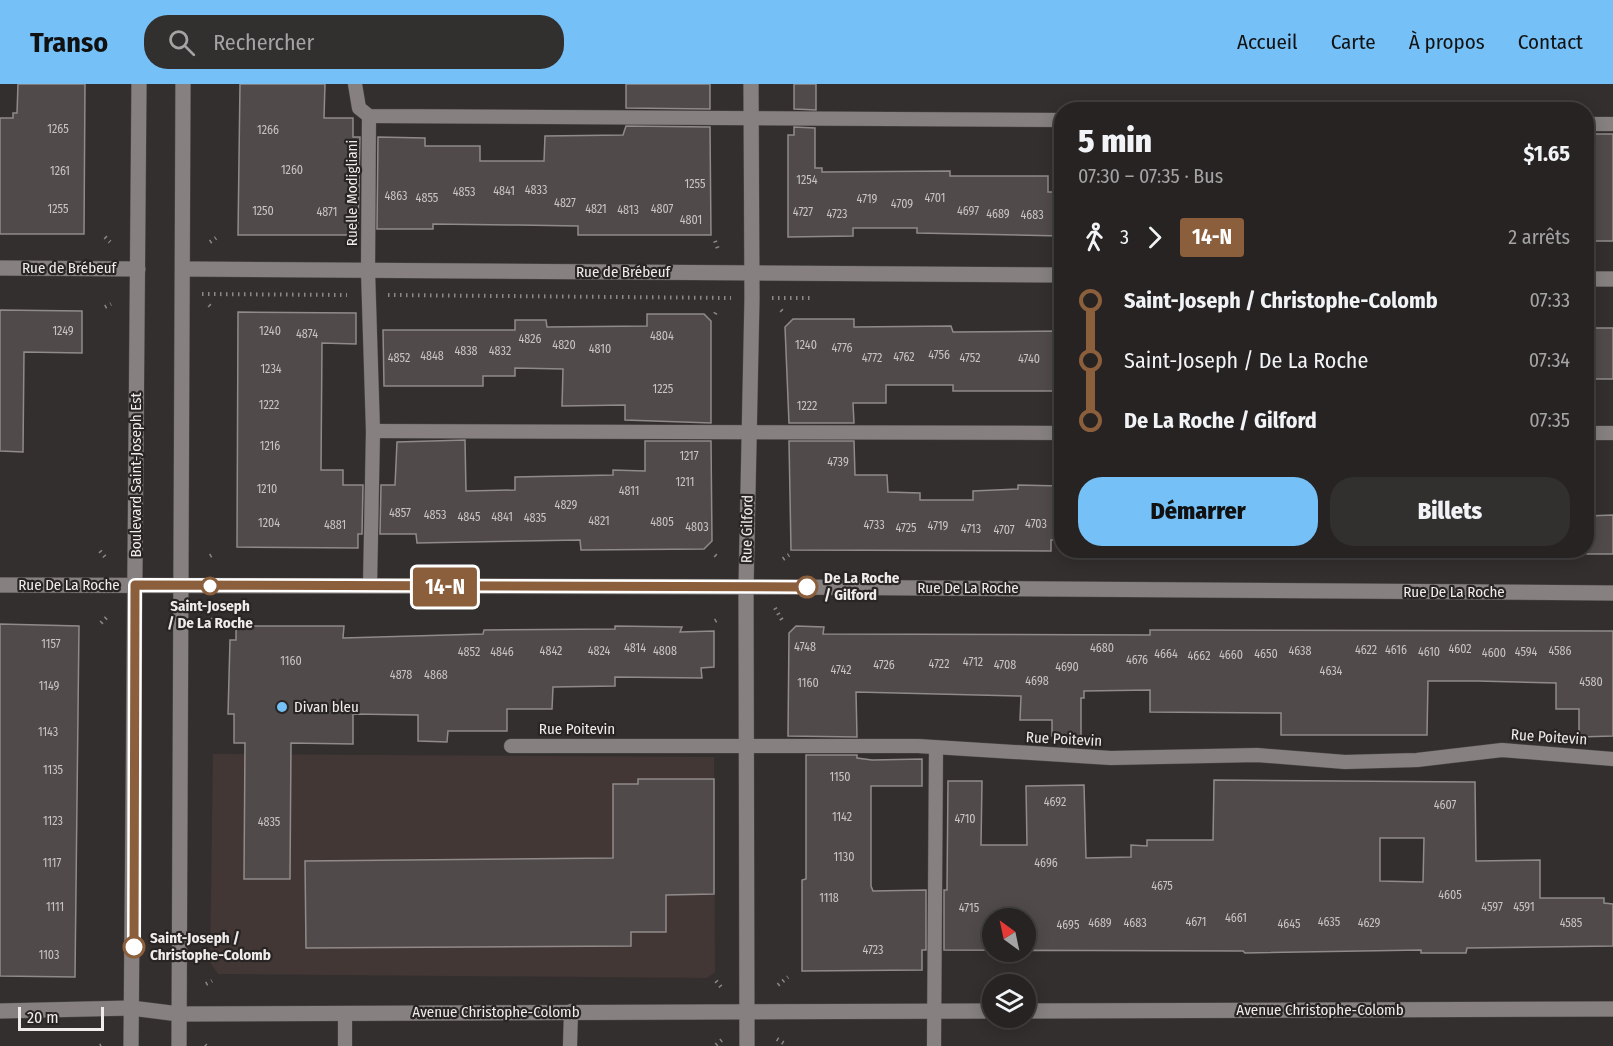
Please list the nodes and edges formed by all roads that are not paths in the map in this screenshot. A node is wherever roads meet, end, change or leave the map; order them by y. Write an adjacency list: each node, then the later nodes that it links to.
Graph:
1 (139, 84): 11 (street, Boulevard Saint-Joseph Est)
2 (183, 84): 12 (street)
3 (355, 84): 5 (lane)
4 (752, 84): 6 (street, Rue Gilford)
5 (369, 116): 6 (lane); 13 (lane, Ruelle Modigliani)
6 (751, 118): 7 (lane); 14 (street, Rue Gilford)
7 (1054, 120)
8 (1594, 124): 9 (lane)
9 (1613, 124)
10 (0, 268): 11 (street, Rue de Brébeuf)
11 (138, 269): 24 (street, Boulevard Saint-Joseph Est)
12 (184, 270): 13 (street, Rue de Brébeuf); 25 (street)
13 (368, 270): 14 (street, Rue de Brébeuf); 18 (lane, Ruelle Modigliani)
14 (752, 273): 15 (street, Rue de Brébeuf); 19 (street, Rue Gilford)
15 (1054, 275)
16 (1594, 279): 17 (street)
17 (1613, 279)
18 (373, 431): 19 (lane); 26 (lane, Ruelle Modigliani)
19 (749, 433): 20 (lane); 27 (street, Rue Gilford)
20 (1054, 433)
21 (1594, 433): 22 (lane)
22 (1613, 433)
23 (0, 585): 24 (street, Rue De La Roche)
24 (135, 585): 25 (street, Rue De La Roche); 33 (street, Boulevard Saint-Joseph Est)
25 (182, 586): 26 (street, Rue De La Roche); 42 (street)
26 (370, 586): 27 (street, Rue De La Roche)
27 (746, 588): 28 (street, Rue De La Roche); 30 (street, Rue Gilford)
28 (1613, 593)
29 (511, 746): 30 (lane, Rue Poitevin)
30 (748, 746): 31 (lane, Rue Poitevin); 37 (street, Rue Gilford)
31 (936, 748): 32 (lane, Rue Poitevin); 38 (lane)
32 (1613, 759)
33 (131, 1008): 35 (street, Avenue Christophe-Colomb); 42 (street, Avenue Christophe-Colomb); 43 (street, Boulevard Saint-Joseph Est)
34 (1613, 1009): 40 (street, Avenue Christophe-Colomb)
35 (0, 1011)
36 (571, 1011): 37 (street, Avenue Christophe-Colomb); 41 (street, Avenue Christophe-Colomb); 46 (lane)
37 (747, 1011): 38 (street, Avenue Christophe-Colomb); 47 (street, Rue Gilford)
38 (934, 1011): 39 (street, Avenue Christophe-Colomb); 48 (lane)
39 (982, 1011)
40 (1036, 1011)
41 (345, 1013): 42 (street, Avenue Christophe-Colomb); 45 (lane)
42 (179, 1014): 44 (street)
43 (131, 1046)
44 (179, 1046)
45 (345, 1046)
46 (570, 1046)
47 (747, 1046)
48 (934, 1046)

